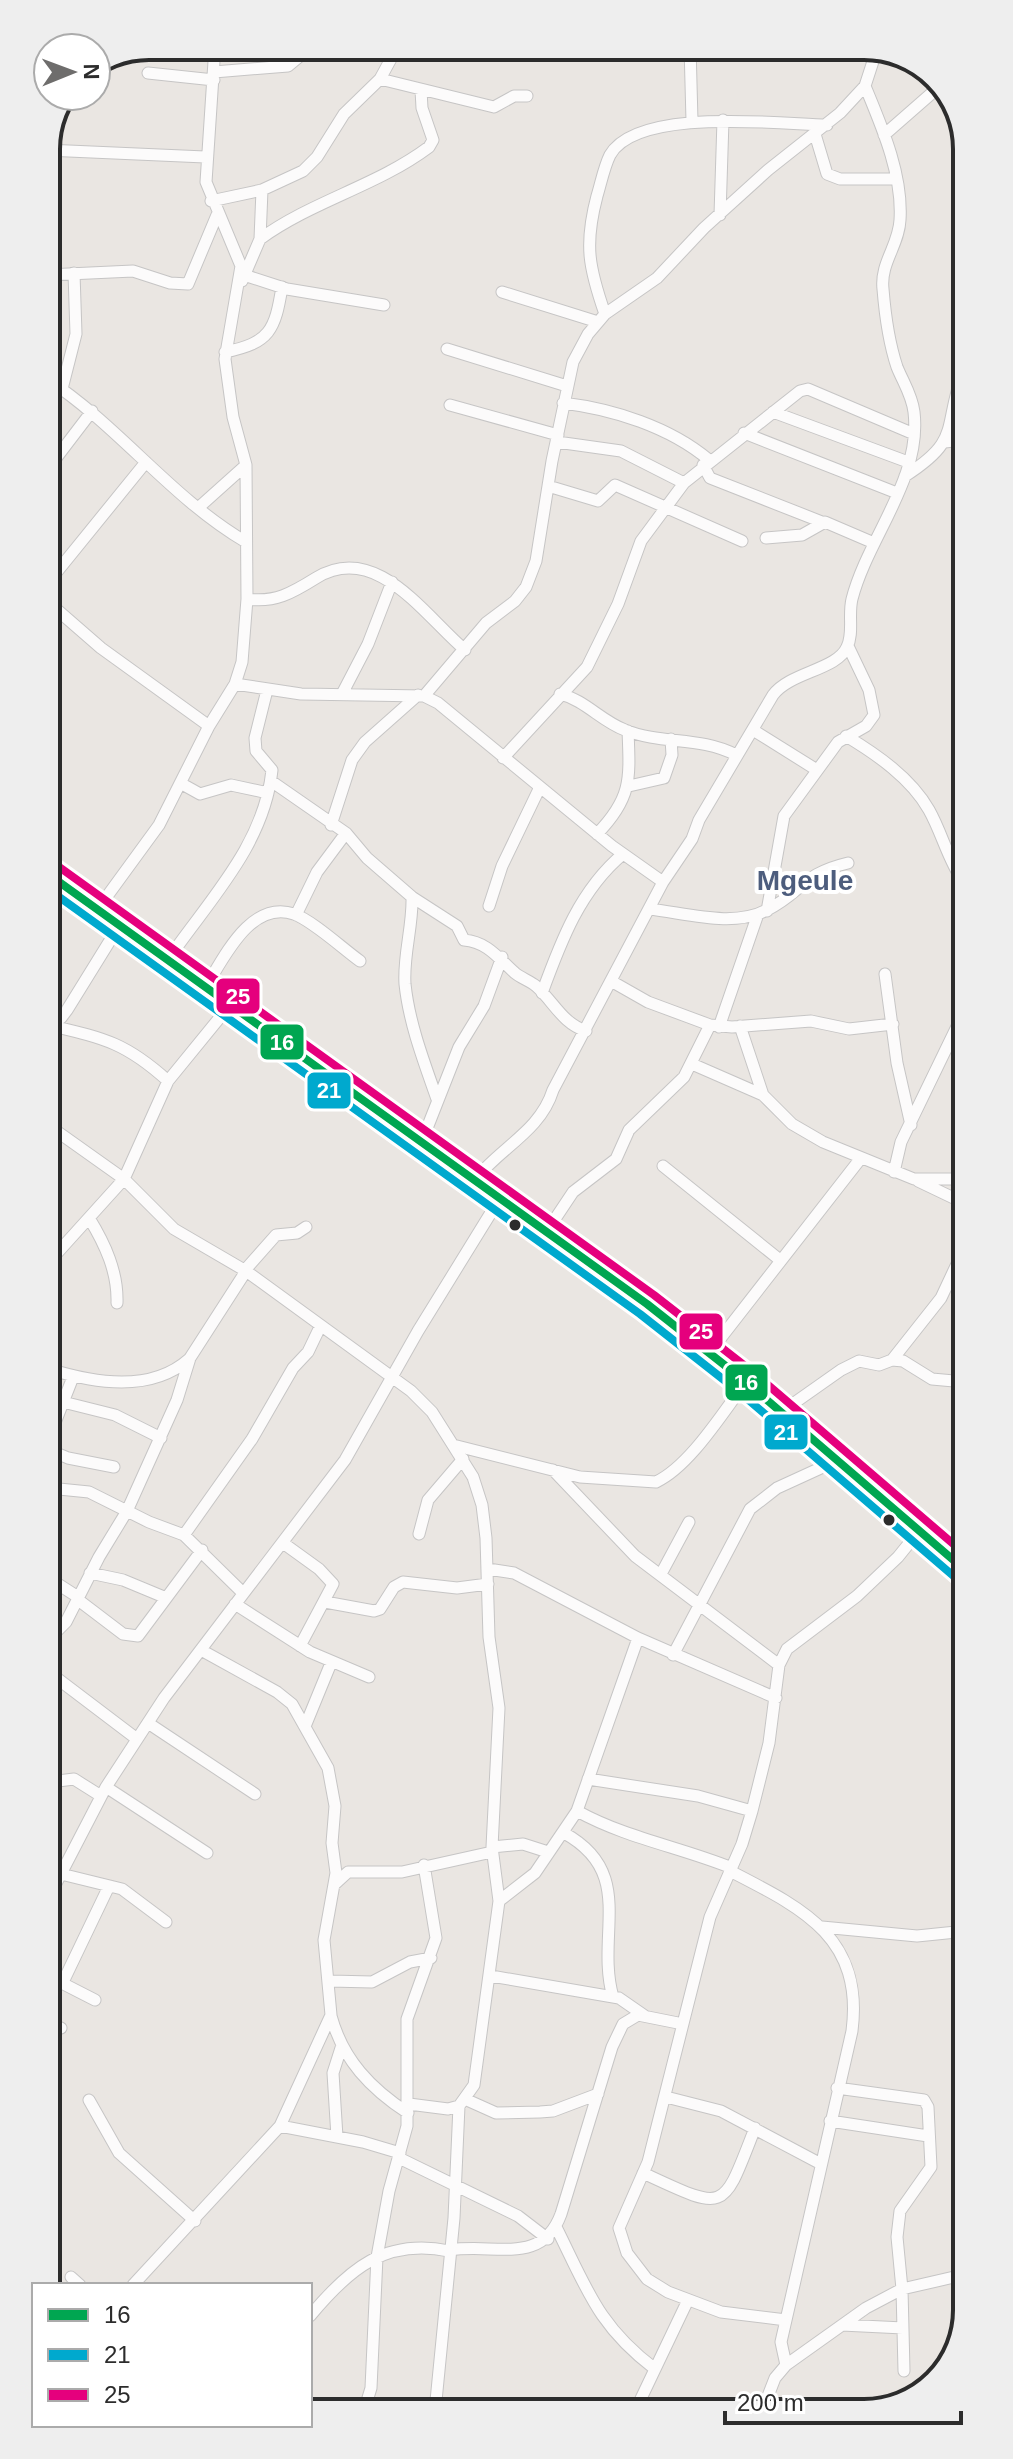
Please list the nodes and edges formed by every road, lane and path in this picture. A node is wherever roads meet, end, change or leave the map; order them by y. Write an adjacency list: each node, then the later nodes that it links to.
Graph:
1 (215, 60): 7 (street)
2 (295, 60): 7 (street)
3 (390, 60): 8 (street)
4 (690, 60): 14 (street)
5 (875, 61): 9 (street)
6 (148, 73): 7 (street)
7 (214, 76): 19 (street)
8 (380, 79): 10 (street); 21 (street)
9 (865, 86): 15 (street); 17 (street)
10 (421, 90): 12 (street); 25 (street)
11 (933, 93): 17 (street)
12 (527, 96)
13 (723, 120): 14 (street); 15 (street); 24 (street)
14 (692, 121): 32 (street)
15 (827, 125): 16 (street)
16 (815, 134): 20 (street); 24 (street)
17 (884, 135): 20 (street)
18 (60, 151): 19 (street)
19 (205, 157): 22 (street)
20 (895, 179): 43 (street)
21 (262, 190): 22 (street); 25 (street)
22 (211, 201): 23 (street)
23 (217, 215): 26 (street); 28 (street)
24 (720, 215): 32 (street)
25 (260, 239): 28 (street)
26 (74, 273): 27 (street); 36 (street)
27 (60, 274)
28 (243, 280): 29 (street); 34 (street)
29 (282, 287): 31 (street); 34 (street)
30 (502, 292): 32 (street)
31 (384, 305)
32 (602, 318): 35 (street)
33 (447, 349): 35 (street)
34 (225, 352): 51 (street)
35 (567, 386): 37 (street)
36 (62, 389): 40 (street)
37 (563, 403): 44 (street); 49 (street)
38 (450, 405): 44 (street)
39 (953, 410): 46 (street)
40 (92, 411): 47 (street); 48 (street)
41 (773, 412): 42 (street); 43 (street); 50 (street)
42 (744, 433): 49 (street); 55 (street)
43 (914, 434): 50 (street)
44 (557, 439): 53 (street); 54 (street)
45 (953, 441): 46 (street)
46 (945, 442): 52 (street)
47 (60, 453)
48 (146, 462): 56 (street); 63 (street)
49 (706, 462): 53 (street); 58 (street)
50 (908, 462): 52 (street)
51 (246, 465): 56 (street); 61 (street)
52 (905, 476): 55 (street)
53 (684, 483): 57 (street)
54 (548, 486): 57 (street); 68 (street)
55 (897, 493): 62 (street)
56 (198, 508): 61 (street)
57 (664, 509): 60 (street); 72 (street)
58 (822, 522): 59 (street); 62 (street)
59 (766, 538)
60 (742, 541)
61 (246, 542): 65 (street)
62 (874, 543): 67 (street)
63 (60, 568)
64 (392, 582): 65 (street); 68 (street); 71 (street)
65 (247, 599): 69 (street)
66 (60, 612): 74 (street)
67 (848, 646): 75 (street); 77 (street)
68 (465, 650): 73 (street)
69 (235, 684): 70 (street); 74 (street)
70 (267, 690): 71 (street); 84 (street)
71 (342, 694): 73 (street)
72 (560, 694): 76 (street); 80 (street)
73 (421, 696): 80 (street); 86 (street)
74 (209, 726): 82 (street)
75 (753, 730): 79 (street); 81 (street)
76 (628, 731): 78 (street); 83 (street)
77 (846, 736): 81 (street); 90 (street)
78 (671, 739): 79 (street); 83 (street)
79 (736, 755): 92 (street)
80 (503, 758): 85 (street)
81 (817, 770): 98 (street)
82 (182, 784): 84 (street); 97 (street)
83 (629, 786): 88 (street)
84 (269, 787): 86 (street); 102 (street)
85 (540, 787): 88 (street); 95 (street)
86 (331, 825): 87 (street)
87 (346, 833): 94 (street); 99 (street)
88 (597, 834): 89 (street)
89 (623, 854): 92 (street); 107 (street)
90 (953, 860)
91 (848, 863): 98 (street)
92 (663, 882): 96 (street)
93 (60, 883): 97 (main road)
94 (412, 897): 101 (street); 119 (street)
95 (489, 906)
96 (649, 909): 98 (street); 105 (street)
97 (97, 910): 100 (main road)
98 (762, 912): 111 (street)
99 (296, 915): 103 (street); 106 (street)
100 (119, 926): 102 (main road); 109 (street)
101 (502, 957): 107 (street); 119 (street)
102 (167, 961): 106 (main road)
103 (360, 961)
104 (885, 974): 110 (street)
105 (611, 981): 111 (street); 114 (street)
106 (205, 988): 108 (main road)
107 (542, 993): 114 (street)
108 (230, 1005): 117 (street); 122 (main road)
109 (60, 1018)
110 (893, 1024): 112 (street); 120 (street)
111 (714, 1026): 112 (street); 116 (street)
112 (740, 1026): 118 (street)
113 (60, 1027): 117 (street)
114 (586, 1031): 129 (street)
115 (953, 1035): 120 (street)
116 (692, 1064): 118 (street); 134 (street)
117 (168, 1081): 126 (street)
118 (763, 1095): 123 (street)
119 (437, 1099): 122 (street)
120 (911, 1125): 125 (street)
121 (60, 1134): 126 (street)
122 (422, 1141): 129 (main road)
123 (861, 1158): 125 (street); 136 (street)
124 (663, 1166): 136 (street)
125 (894, 1172): 127 (street)
126 (124, 1179): 132 (street); 137 (street)
127 (914, 1179): 128 (street); 131 (street)
128 (953, 1179)
129 (474, 1181): 130 (main road)
130 (500, 1198): 134 (main road); 146 (street)
131 (953, 1198)
132 (89, 1218): 135 (street); 139 (street)
133 (306, 1227): 137 (street)
134 (547, 1231): 141 (main road)
135 (60, 1250)
136 (780, 1260): 141 (street)
137 (246, 1271): 140 (street); 142 (street)
138 (953, 1272): 143 (street)
139 (117, 1303)
140 (320, 1327): 146 (street); 164 (street)
141 (709, 1353): 148 (main road)
142 (190, 1358): 145 (street); 152 (street)
143 (892, 1360): 147 (street); 151 (street)
144 (60, 1373): 145 (street)
145 (73, 1377): 149 (street)
146 (390, 1377): 153 (street); 165 (street)
147 (953, 1381)
148 (746, 1382): 151 (main road); 158 (street)
149 (63, 1402): 150 (street); 152 (street)
150 (60, 1410)
151 (780, 1413): 156 (main road)
152 (161, 1438): 160 (street)
153 (453, 1445): 155 (street); 158 (street)
154 (60, 1455): 157 (street)
155 (463, 1459): 163 (street); 168 (street)
156 (836, 1461): 162 (main road); 178 (street)
157 (114, 1467)
158 (553, 1470): 170 (street)
159 (60, 1489): 160 (street)
160 (127, 1511): 164 (street); 169 (street)
161 (689, 1522): 170 (street)
162 (919, 1531): 167 (main road); 185 (street)
163 (419, 1534)
164 (184, 1535): 166 (street)
165 (283, 1543): 173 (street); 176 (street)
166 (202, 1550): 173 (street); 174 (street)
167 (953, 1560)
168 (488, 1569): 171 (street); 180 (street)
169 (90, 1573): 174 (street); 175 (street)
170 (661, 1574): 178 (street)
171 (488, 1584): 176 (street); 199 (street)
172 (60, 1586): 175 (street)
173 (243, 1593): 177 (street)
174 (164, 1597): 175 (street)
175 (78, 1598): 179 (street)
176 (325, 1602): 181 (street)
177 (235, 1604): 181 (street); 182 (street)
178 (698, 1606): 183 (street); 185 (street)
179 (60, 1630)
180 (638, 1638): 183 (street); 192 (street)
181 (300, 1646): 184 (street)
182 (201, 1650): 189 (street); 190 (street)
183 (673, 1655): 188 (street)
184 (331, 1663): 186 (street); 190 (street)
185 (779, 1665): 188 (street)
186 (369, 1677)
187 (60, 1681): 191 (street)
188 (776, 1698): 197 (street)
189 (148, 1723): 191 (street); 195 (street)
190 (306, 1724): 206 (street)
191 (137, 1739): 194 (street)
192 (588, 1779): 196 (street); 197 (street)
193 (60, 1781): 194 (street)
194 (104, 1791): 201 (street); 204 (street)
195 (255, 1794)
196 (577, 1811): 198 (street); 203 (street)
197 (752, 1811): 203 (street)
198 (564, 1833): 200 (street); 217 (street)
199 (492, 1850): 200 (street); 202 (street); 208 (street)
200 (548, 1852): 208 (street)
201 (207, 1853)
202 (424, 1865): 206 (street); 212 (street)
203 (731, 1869): 210 (street); 221 (street)
204 (62, 1872): 205 (street); 207 (street)
205 (60, 1876)
206 (336, 1883): 215 (street)
207 (109, 1886): 209 (street); 216 (street)
208 (499, 1901): 213 (street)
209 (166, 1922)
210 (822, 1927): 211 (street); 223 (street)
211 (953, 1932)
212 (431, 1958): 215 (street); 228 (street)
213 (491, 1976): 217 (street); 227 (street)
214 (60, 1981): 216 (street)
215 (330, 1981): 219 (street)
216 (63, 1982): 218 (street)
217 (613, 1997): 220 (street)
218 (95, 2000)
219 (331, 2015): 222 (street); 230 (street)
220 (645, 2016): 221 (street); 224 (street)
221 (683, 2024): 225 (street)
222 (341, 2048): 228 (street); 233 (street)
223 (837, 2088): 229 (street); 232 (street)
224 (598, 2094): 227 (street); 239 (street)
225 (666, 2097): 231 (street); 236 (street)
226 (89, 2100): 238 (street)
227 (463, 2103): 228 (street); 237 (street)
228 (408, 2108): 234 (street)
229 (830, 2121): 232 (street); 235 (street)
230 (280, 2126): 233 (street); 238 (street)
231 (755, 2128): 235 (street); 236 (street)
232 (928, 2136): 245 (street)
233 (337, 2137): 234 (street)
234 (400, 2156): 237 (street); 242 (street)
235 (821, 2164): 248 (street)
236 (643, 2173): 246 (street)
237 (455, 2189): 240 (street); 241 (street)
238 (195, 2221): 244 (street)
239 (556, 2227): 240 (street); 252 (street)
240 (548, 2239): 241 (street)
241 (450, 2250): 242 (street); 255 (street)
242 (377, 2257): 247 (street); 254 (street)
243 (953, 2277): 245 (street)
244 (135, 2283)
245 (902, 2289): 249 (street); 250 (street)
246 (688, 2300): 248 (street); 252 (street)
247 (312, 2314)
248 (786, 2320): 251 (street)
249 (842, 2325): 250 (street); 251 (street)
250 (903, 2328): 253 (street)
251 (786, 2365): 257 (street)
252 (655, 2369): 256 (street)
253 (904, 2371)
254 (368, 2399)
255 (436, 2399)
256 (641, 2399)
257 (767, 2399)

